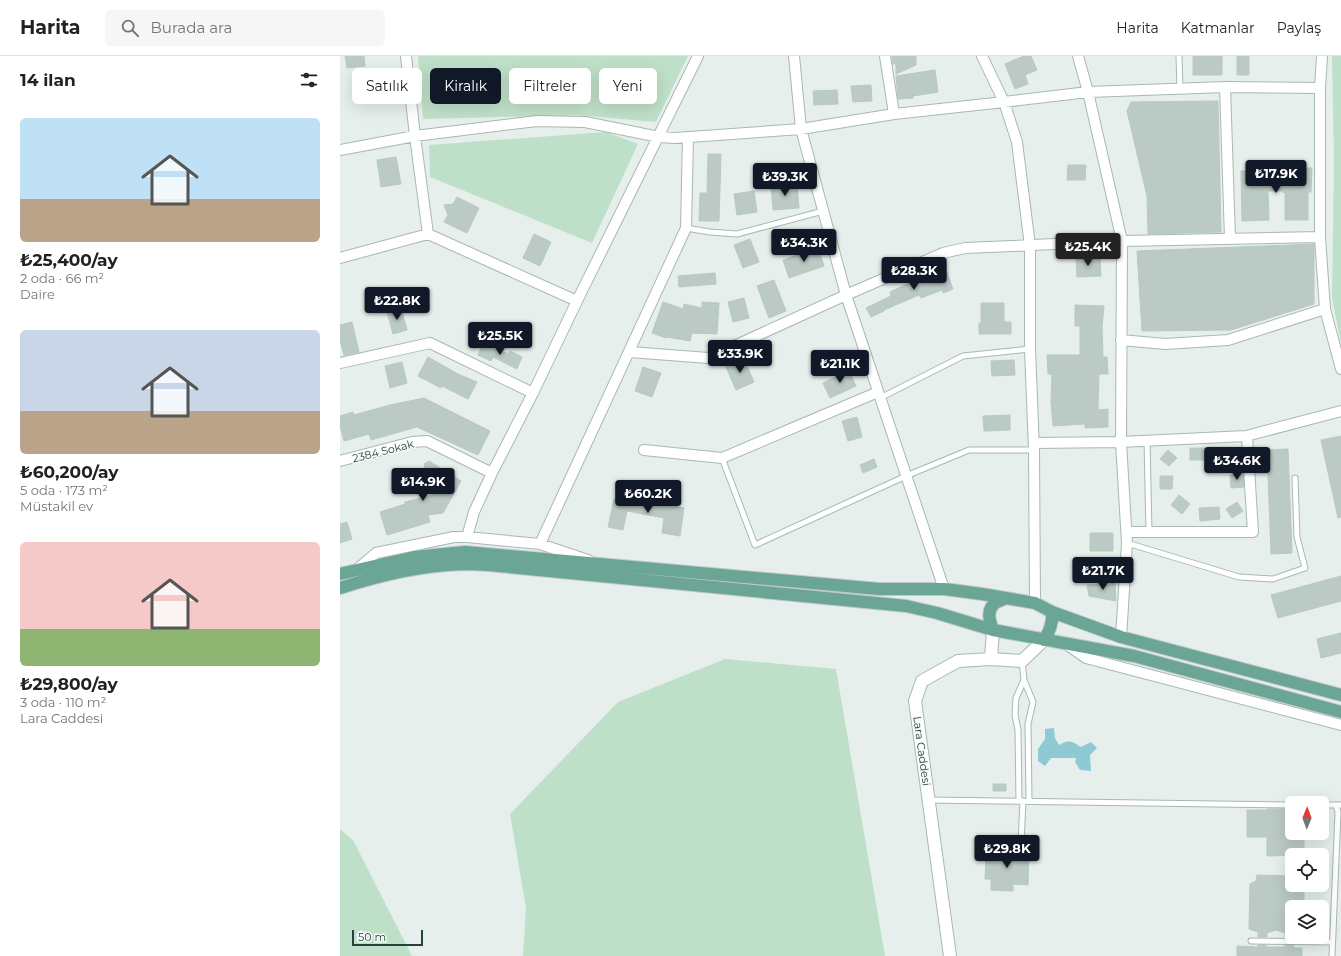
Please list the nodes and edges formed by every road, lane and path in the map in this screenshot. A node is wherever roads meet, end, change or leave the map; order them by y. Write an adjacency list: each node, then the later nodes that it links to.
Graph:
1 (406, 56): 16 (street)
2 (698, 56): 17 (street)
3 (794, 56): 15 (street)
4 (885, 56): 14 (street)
5 (982, 56): 13 (street)
6 (1078, 56): 12 (street)
7 (1179, 56): 11 (lane)
8 (1322, 56): 10 (street)
9 (1225, 87): 10 (street); 11 (street); 24 (street)
10 (1320, 88): 23 (street)
11 (1180, 89): 12 (street)
12 (1088, 92): 13 (street); 25 (street)
13 (1004, 102): 14 (street); 26 (street)
14 (894, 114): 15 (street)
15 (801, 129): 18 (street); 20 (street)
16 (415, 136): 17 (street); 19 (street); 22 (street)
17 (659, 137): 18 (street); 29 (street)
18 (688, 137): 21 (street)
19 (340, 150)
20 (823, 210): 21 (lane); 28 (street)
21 (686, 228): 33 (street)
22 (428, 234): 27 (street); 29 (street)
23 (1320, 237): 24 (street); 30 (street)
24 (1230, 238): 25 (street)
25 (1122, 241): 26 (street); 31 (street)
26 (1030, 246): 28 (street); 32 (street)
27 (340, 258)
28 (846, 295): 33 (street); 37 (street)
29 (577, 301): 36 (street)
30 (1325, 309): 31 (street); 35 (street)
31 (1121, 340): 41 (street)
32 (1030, 349): 37 (lane); 42 (street)
33 (630, 352): 53 (street)
34 (340, 363): 36 (street)
35 (1341, 369)
36 (534, 393): 46 (street)
37 (879, 395): 44 (street); 47 (street)
38 (1341, 411): 39 (street)
39 (1247, 436): 40 (street); 50 (street)
40 (1147, 440): 41 (street); 50 (lane)
41 (1121, 442): 42 (street); 49 (street)
42 (1034, 447): 47 (lane); 60 (street)
43 (644, 450): 44 (street)
44 (722, 458): 47 (lane)
45 (340, 461): 46 (street, 2384 Sokak)
46 (492, 474): 51 (street)
47 (906, 476): 58 (street)
48 (1295, 478): 52 (lane)
49 (1127, 532): 50 (street); 52 (street)
50 (1149, 532)
51 (467, 537): 53 (street); 55 (street)
52 (1127, 542): 63 (street)
53 (540, 544): 54 (street)
54 (599, 564): 55 (main road); 58 (main road)
55 (354, 572): 56 (main road)
56 (340, 574)
57 (340, 588): 62 (main road)
58 (944, 589): 59 (main road)
59 (1006, 598): 60 (main road); 62 (main road)
60 (1035, 603): 61 (main road)
61 (1052, 612): 63 (main road); 64 (main road)
62 (993, 630): 64 (main road); 66 (street)
63 (1121, 637): 69 (main road)
64 (1044, 640): 65 (main road); 67 (street)
65 (1066, 644): 70 (main road); 71 (street)
66 (991, 659): 67 (street, Lara Caddesi); 72 (street, Lara Caddesi)
67 (1022, 661): 68 (lane)
68 (1024, 680): 73 (lane); 73 (lane)
69 (1341, 695)
70 (1341, 712)
71 (1341, 726)
72 (928, 800): 73 (lane); 79 (street, Lara Caddesi)
73 (1024, 801): 74 (lane); 76 (lane)
74 (1285, 805)
75 (1338, 805): 78 (lane)
76 (1021, 843)
77 (1251, 941): 78 (lane)
78 (1332, 942): 80 (lane)
79 (950, 956)
80 (1332, 956)

